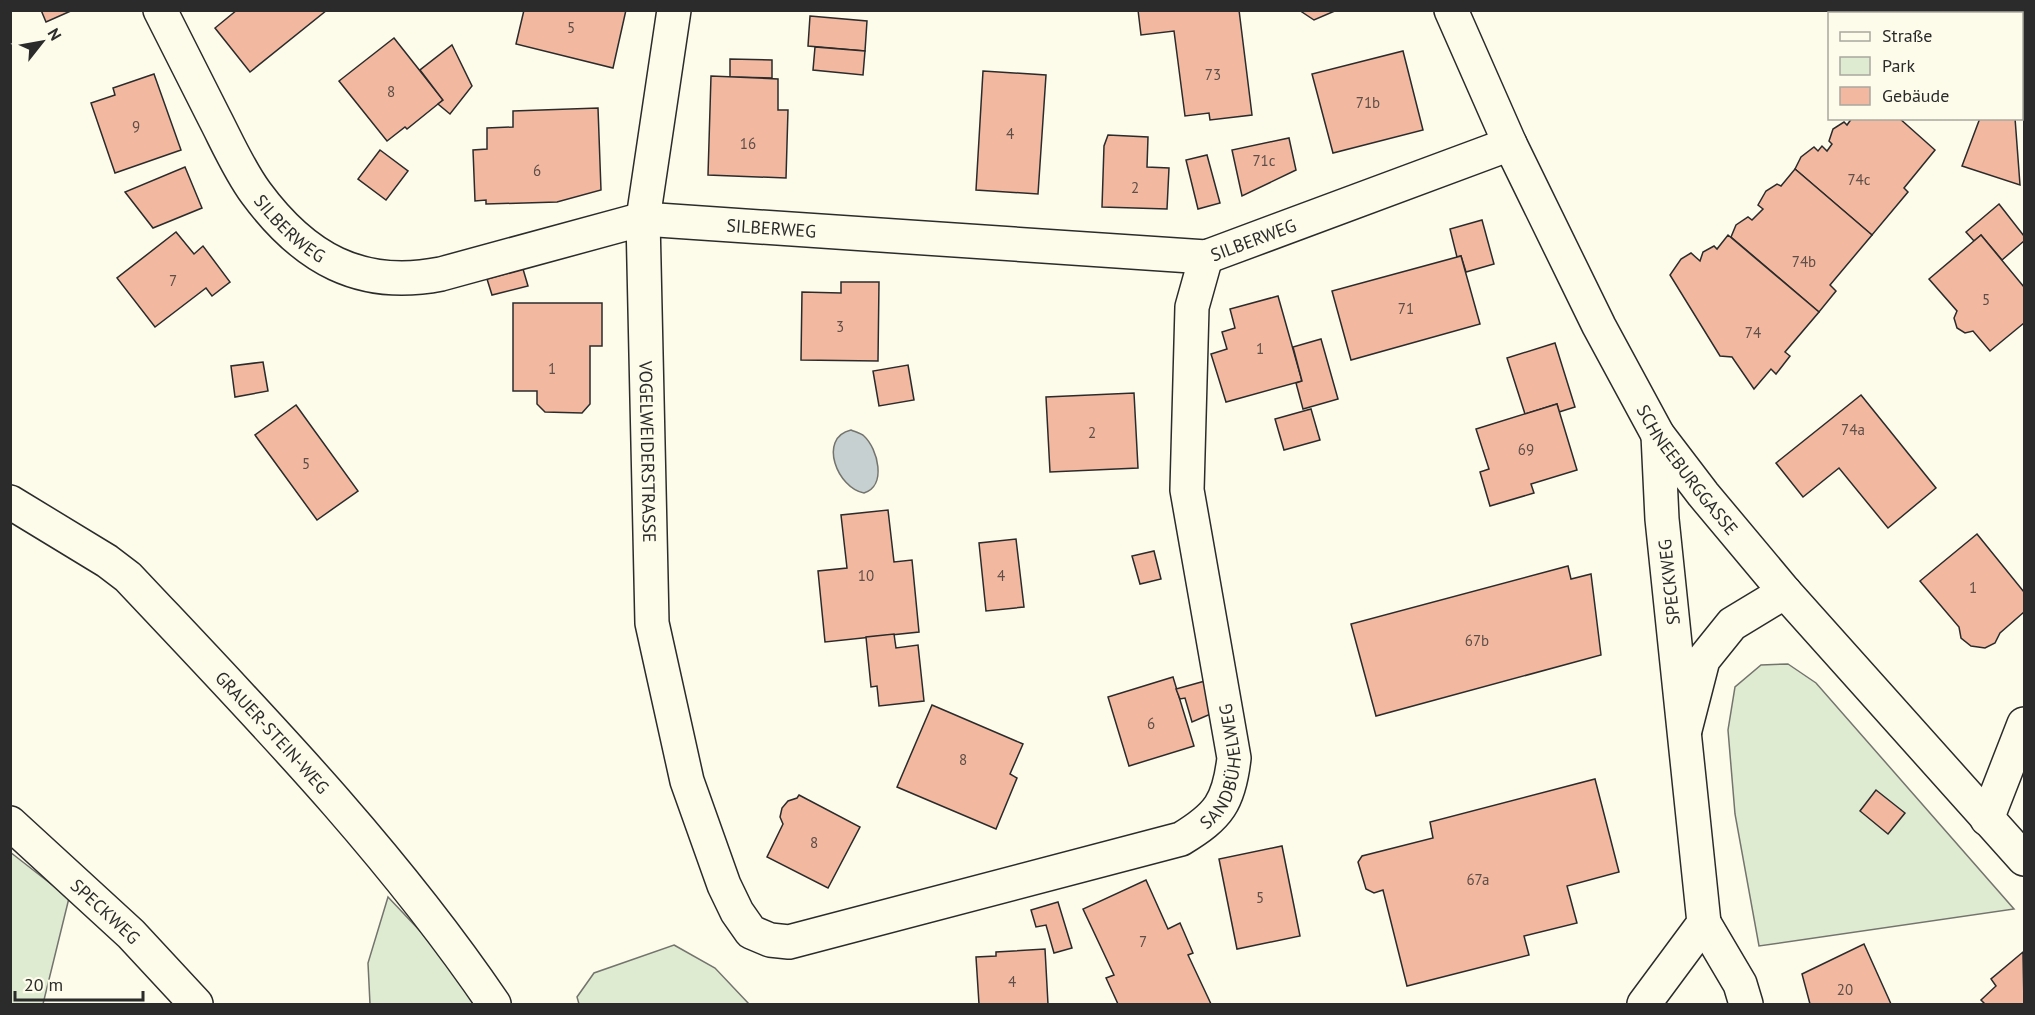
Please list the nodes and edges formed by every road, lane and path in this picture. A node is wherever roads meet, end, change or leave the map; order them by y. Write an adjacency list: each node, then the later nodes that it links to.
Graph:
1 (160, 10): 5 (street, SILBERWEG)
2 (674, 10): 5 (street, VOGELWEIDERSTRASSE)
3 (1452, 10): 4 (street, SCHNEEBURGGASSE)
4 (1510, 144): 6 (street, SILBERWEG); 7 (street, SCHNEEBURGGASSE)
5 (643, 219): 6 (street, SILBERWEG); 15 (street, VOGELWEIDERSTRASSE)
6 (1206, 257): 15 (street, SANDBÜHELWEG)
7 (1658, 435): 9 (street, SCHNEEBURGGASSE); 11 (street, SPECKWEG)
8 (10, 502): 18 (street, GRAUER-STEIN-WEG)
9 (1785, 592): 11 (street, SPECKWEG); 12 (street, SCHNEEBURGGASSE)
10 (2025, 724): 12 (street)
11 (1685, 730): 16 (street, SPECKWEG)
12 (1987, 819): 14 (street, SCHNEEBURGGASSE)
13 (10, 823): 17 (street, SPECKWEG)
14 (2025, 859)
15 (724, 885)
16 (1704, 923): 19 (street); 20 (street)
17 (196, 1005)
18 (494, 1005)
19 (1644, 1005)
20 (1746, 1005)

